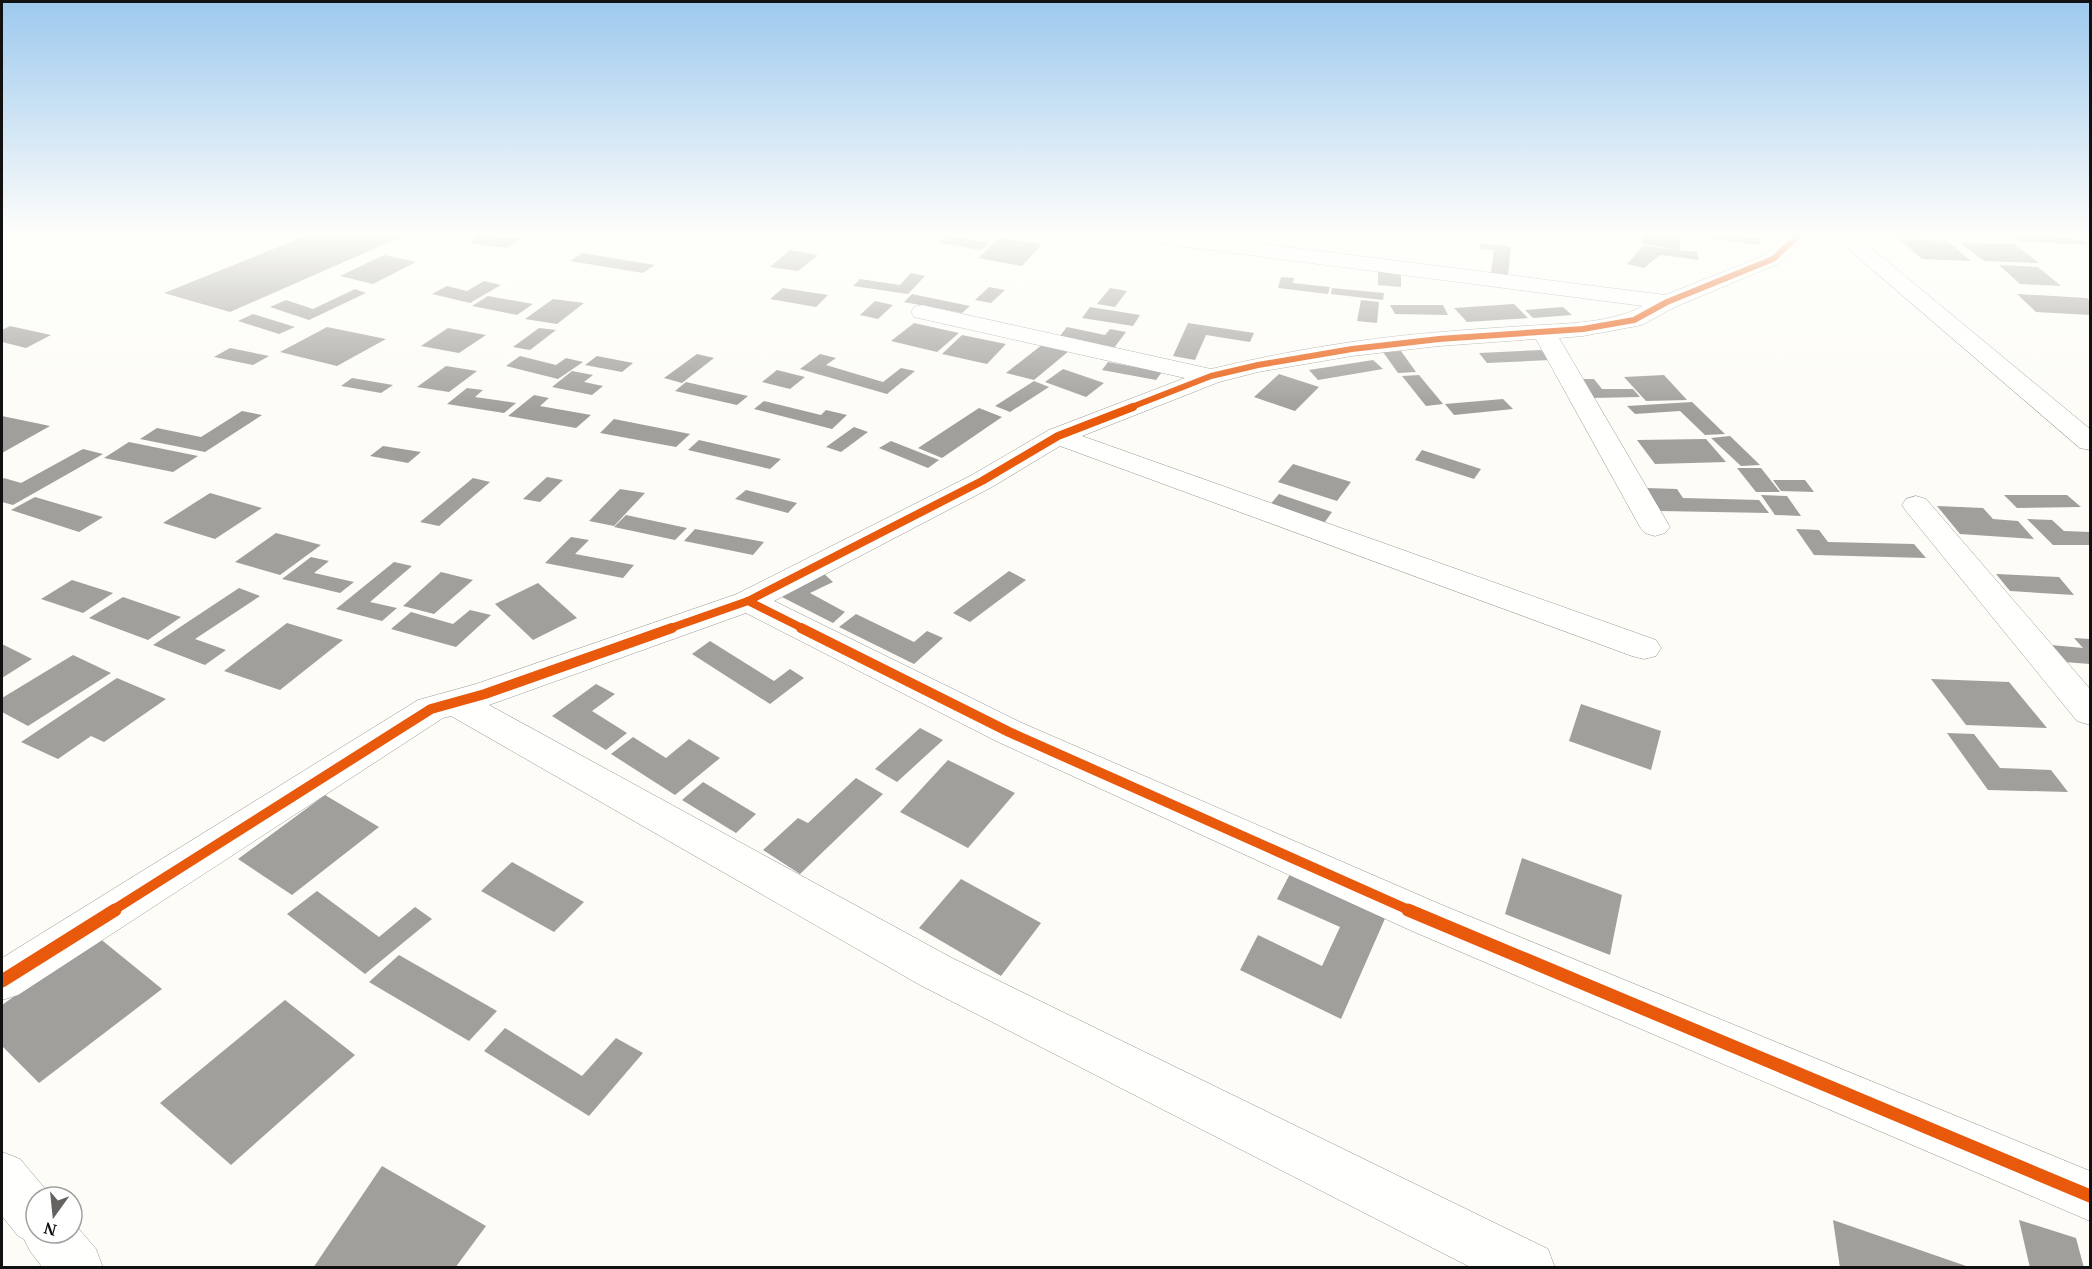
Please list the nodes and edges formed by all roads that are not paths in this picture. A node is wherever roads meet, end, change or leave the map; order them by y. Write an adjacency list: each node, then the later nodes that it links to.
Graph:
1 (1589, 292): 4 (street)
2 (1691, 292): 4 (street)
3 (1910, 292): 9 (street)
4 (1667, 302): 6 (street)
5 (922, 312): 7 (street)
6 (1544, 332): 7 (street); 11 (street)
7 (1211, 376): 8 (street)
8 (1058, 436): 12 (street); 13 (street)
9 (2091, 442)
10 (1916, 506): 15 (street)
11 (1655, 527)
12 (748, 602): 14 (street); 18 (street)
13 (1644, 648)
14 (455, 702): 16 (street); 22 (street)
15 (2091, 712)
16 (2, 981)
17 (2, 1177): 19 (street)
18 (2091, 1196)
19 (24, 1204)
20 (58, 1245): 21 (street)
21 (77, 1268)
22 (1529, 1268)

